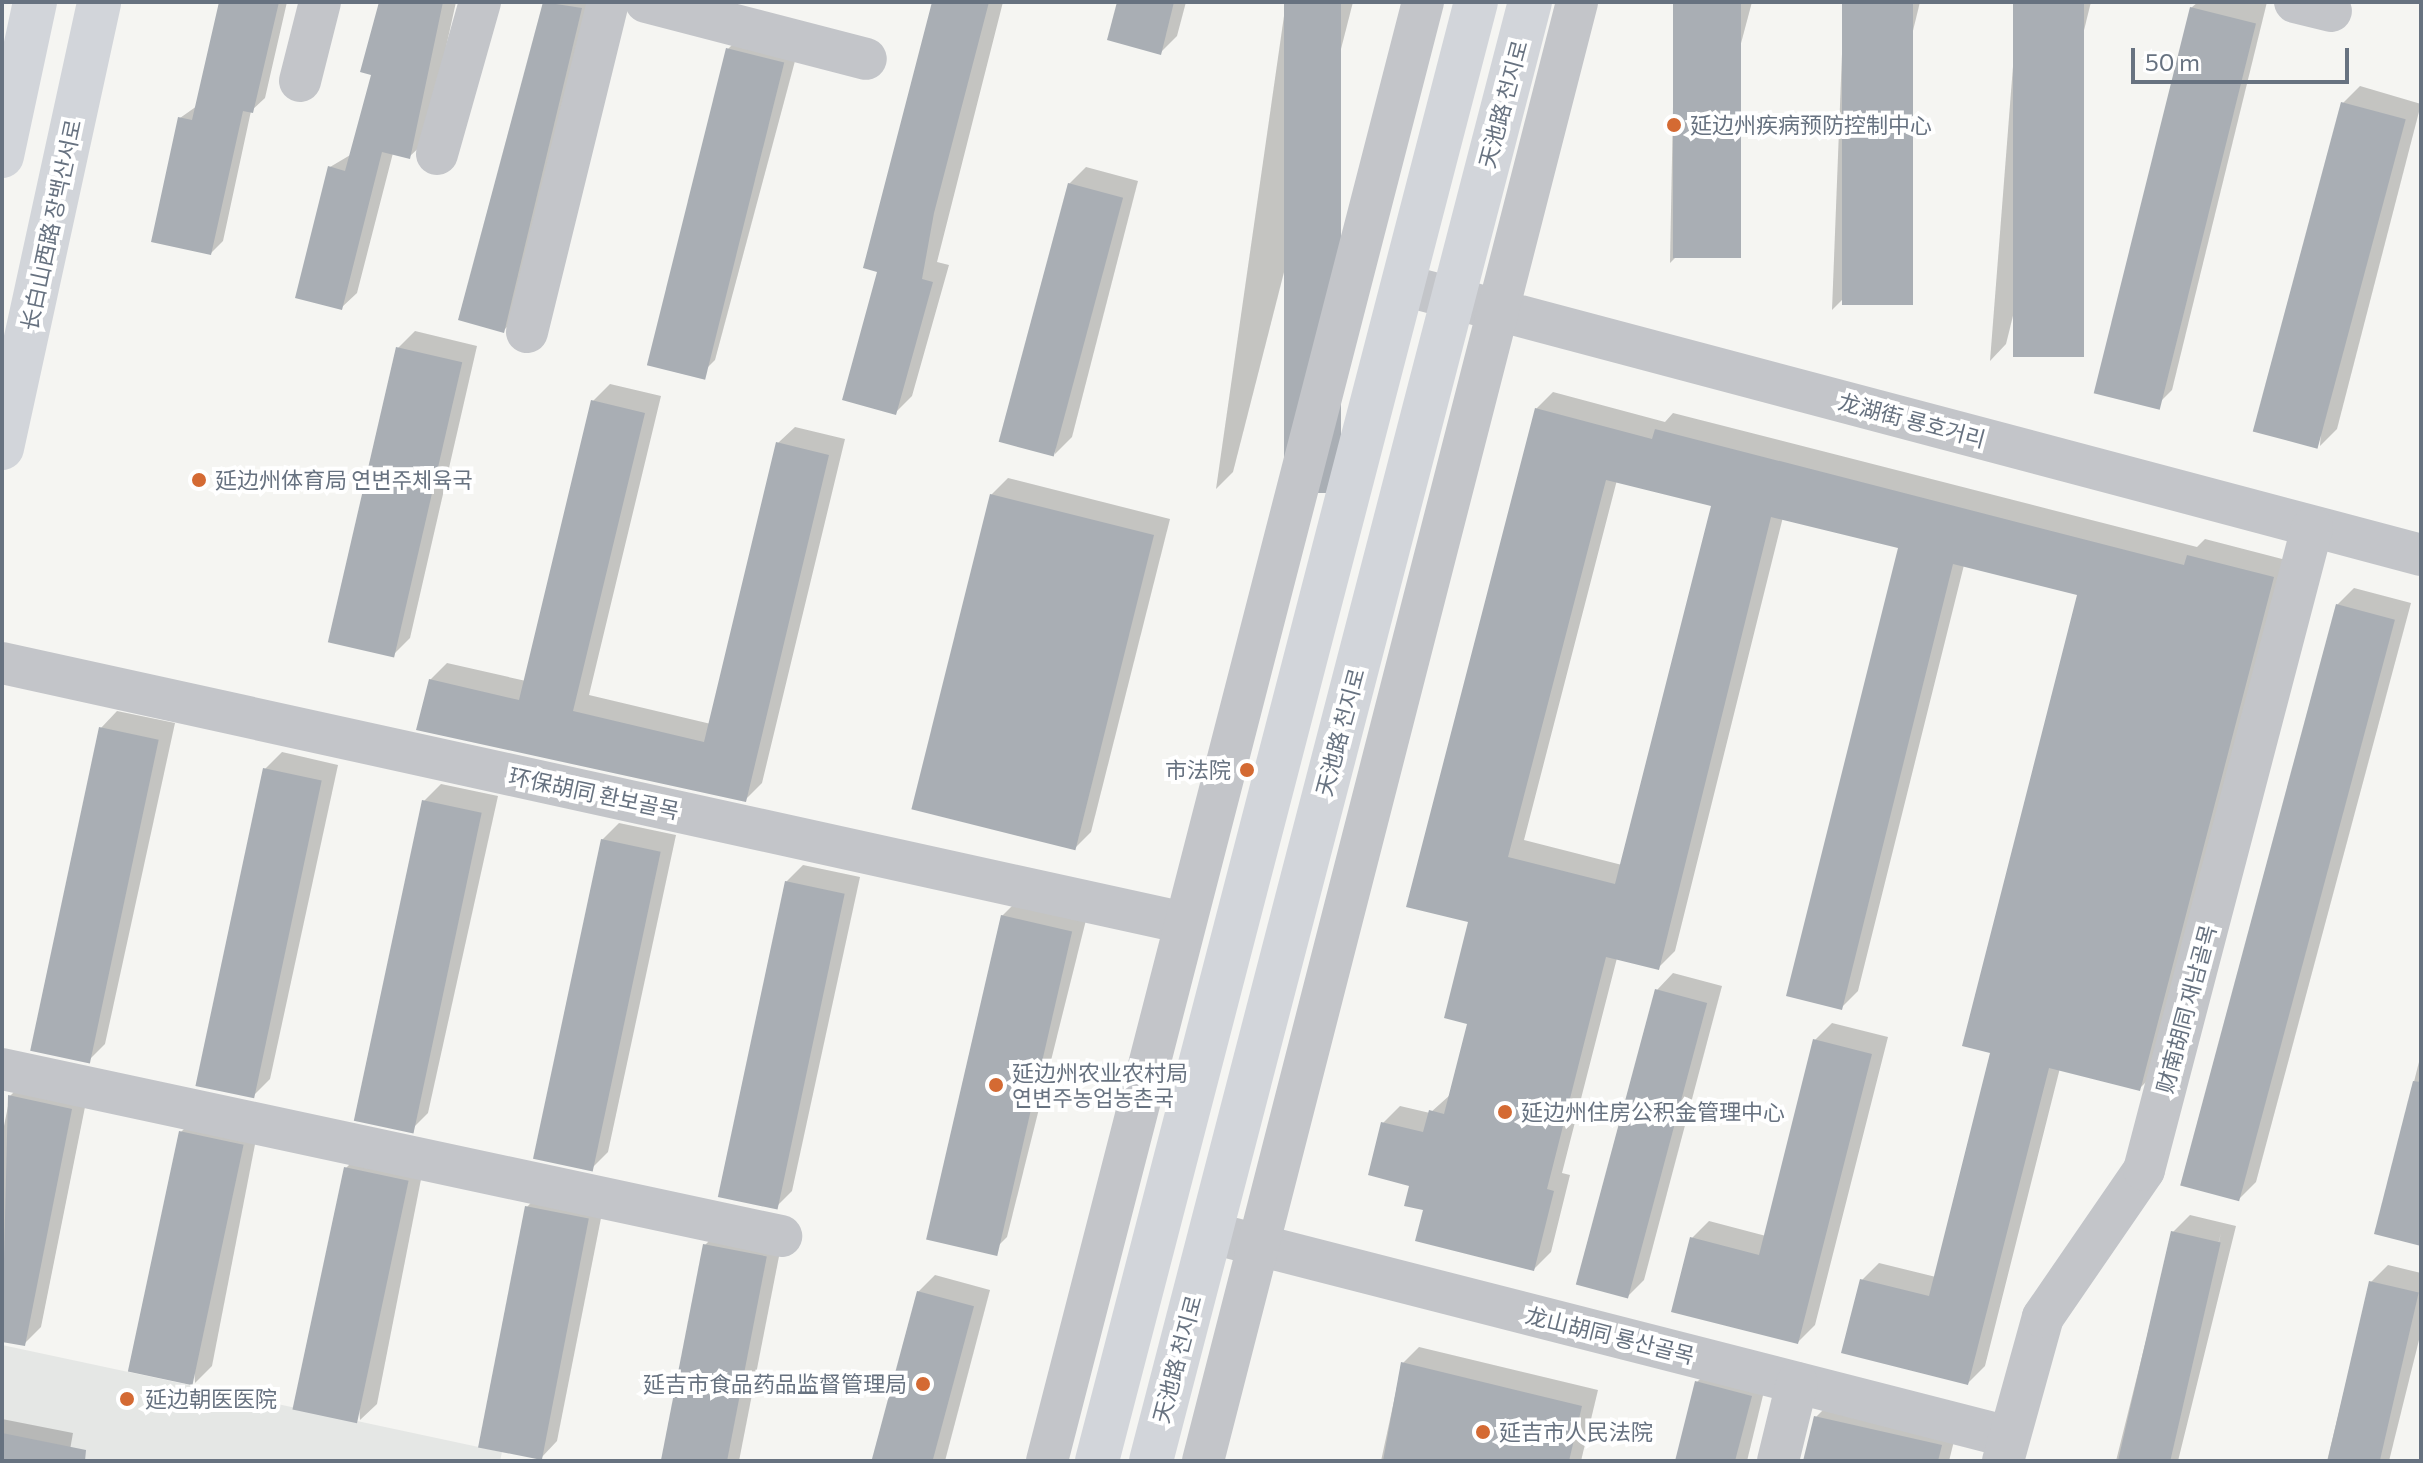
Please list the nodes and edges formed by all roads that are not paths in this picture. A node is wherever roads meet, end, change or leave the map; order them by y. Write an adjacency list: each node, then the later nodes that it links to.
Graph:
1 (35, 2): 14 (main road)
2 (99, 2): 19 (main road, 长白山西路 장백산서로)
3 (320, 2): 12 (street)
4 (480, 2): 13 (street)
5 (608, 2): 18 (street)
6 (646, 2): 11 (street)
7 (1423, 2): 23 (street)
8 (1476, 2): 15 (main road)
9 (1530, 2): 16 (main road, 天池路 천지로)
10 (1577, 2): 17 (street, 天池路 천지로)
11 (866, 59)
12 (300, 81)
13 (437, 154)
14 (2, 156)
15 (1403, 285): 16 (street, 龙湖街 룡호거리); 31 (main road)
16 (1453, 298): 17 (street, 龙湖街 룡호거리); 25 (main road, 天池路 천지로)
17 (1498, 309): 20 (street, 龙湖街 룡호거리); 27 (street, 天池路 천지로)
18 (527, 332)
19 (2, 448)
20 (2312, 528): 21 (street, 龙湖街 룡호거리); 29 (street, 财南胡同 재남골목)
21 (2421, 555)
22 (2, 663): 23 (street, 环保胡同 환보골목)
23 (1185, 923): 30 (street)
24 (2, 1069): 26 (street)
25 (1210, 1233): 27 (street, 龙山胡同 룡산골목); 32 (main road, 天池路 천지로)
26 (781, 1236)
27 (1258, 1245): 28 (street, 龙山胡同 룡산골목); 33 (street, 天池路 천지로)
28 (1797, 1383): 29 (street, 龙山胡同 룡산골목); 34 (street)
29 (2006, 1449)
30 (1047, 1461)
31 (1097, 1461)
32 (1151, 1461)
33 (1203, 1461)
34 (1778, 1461)

